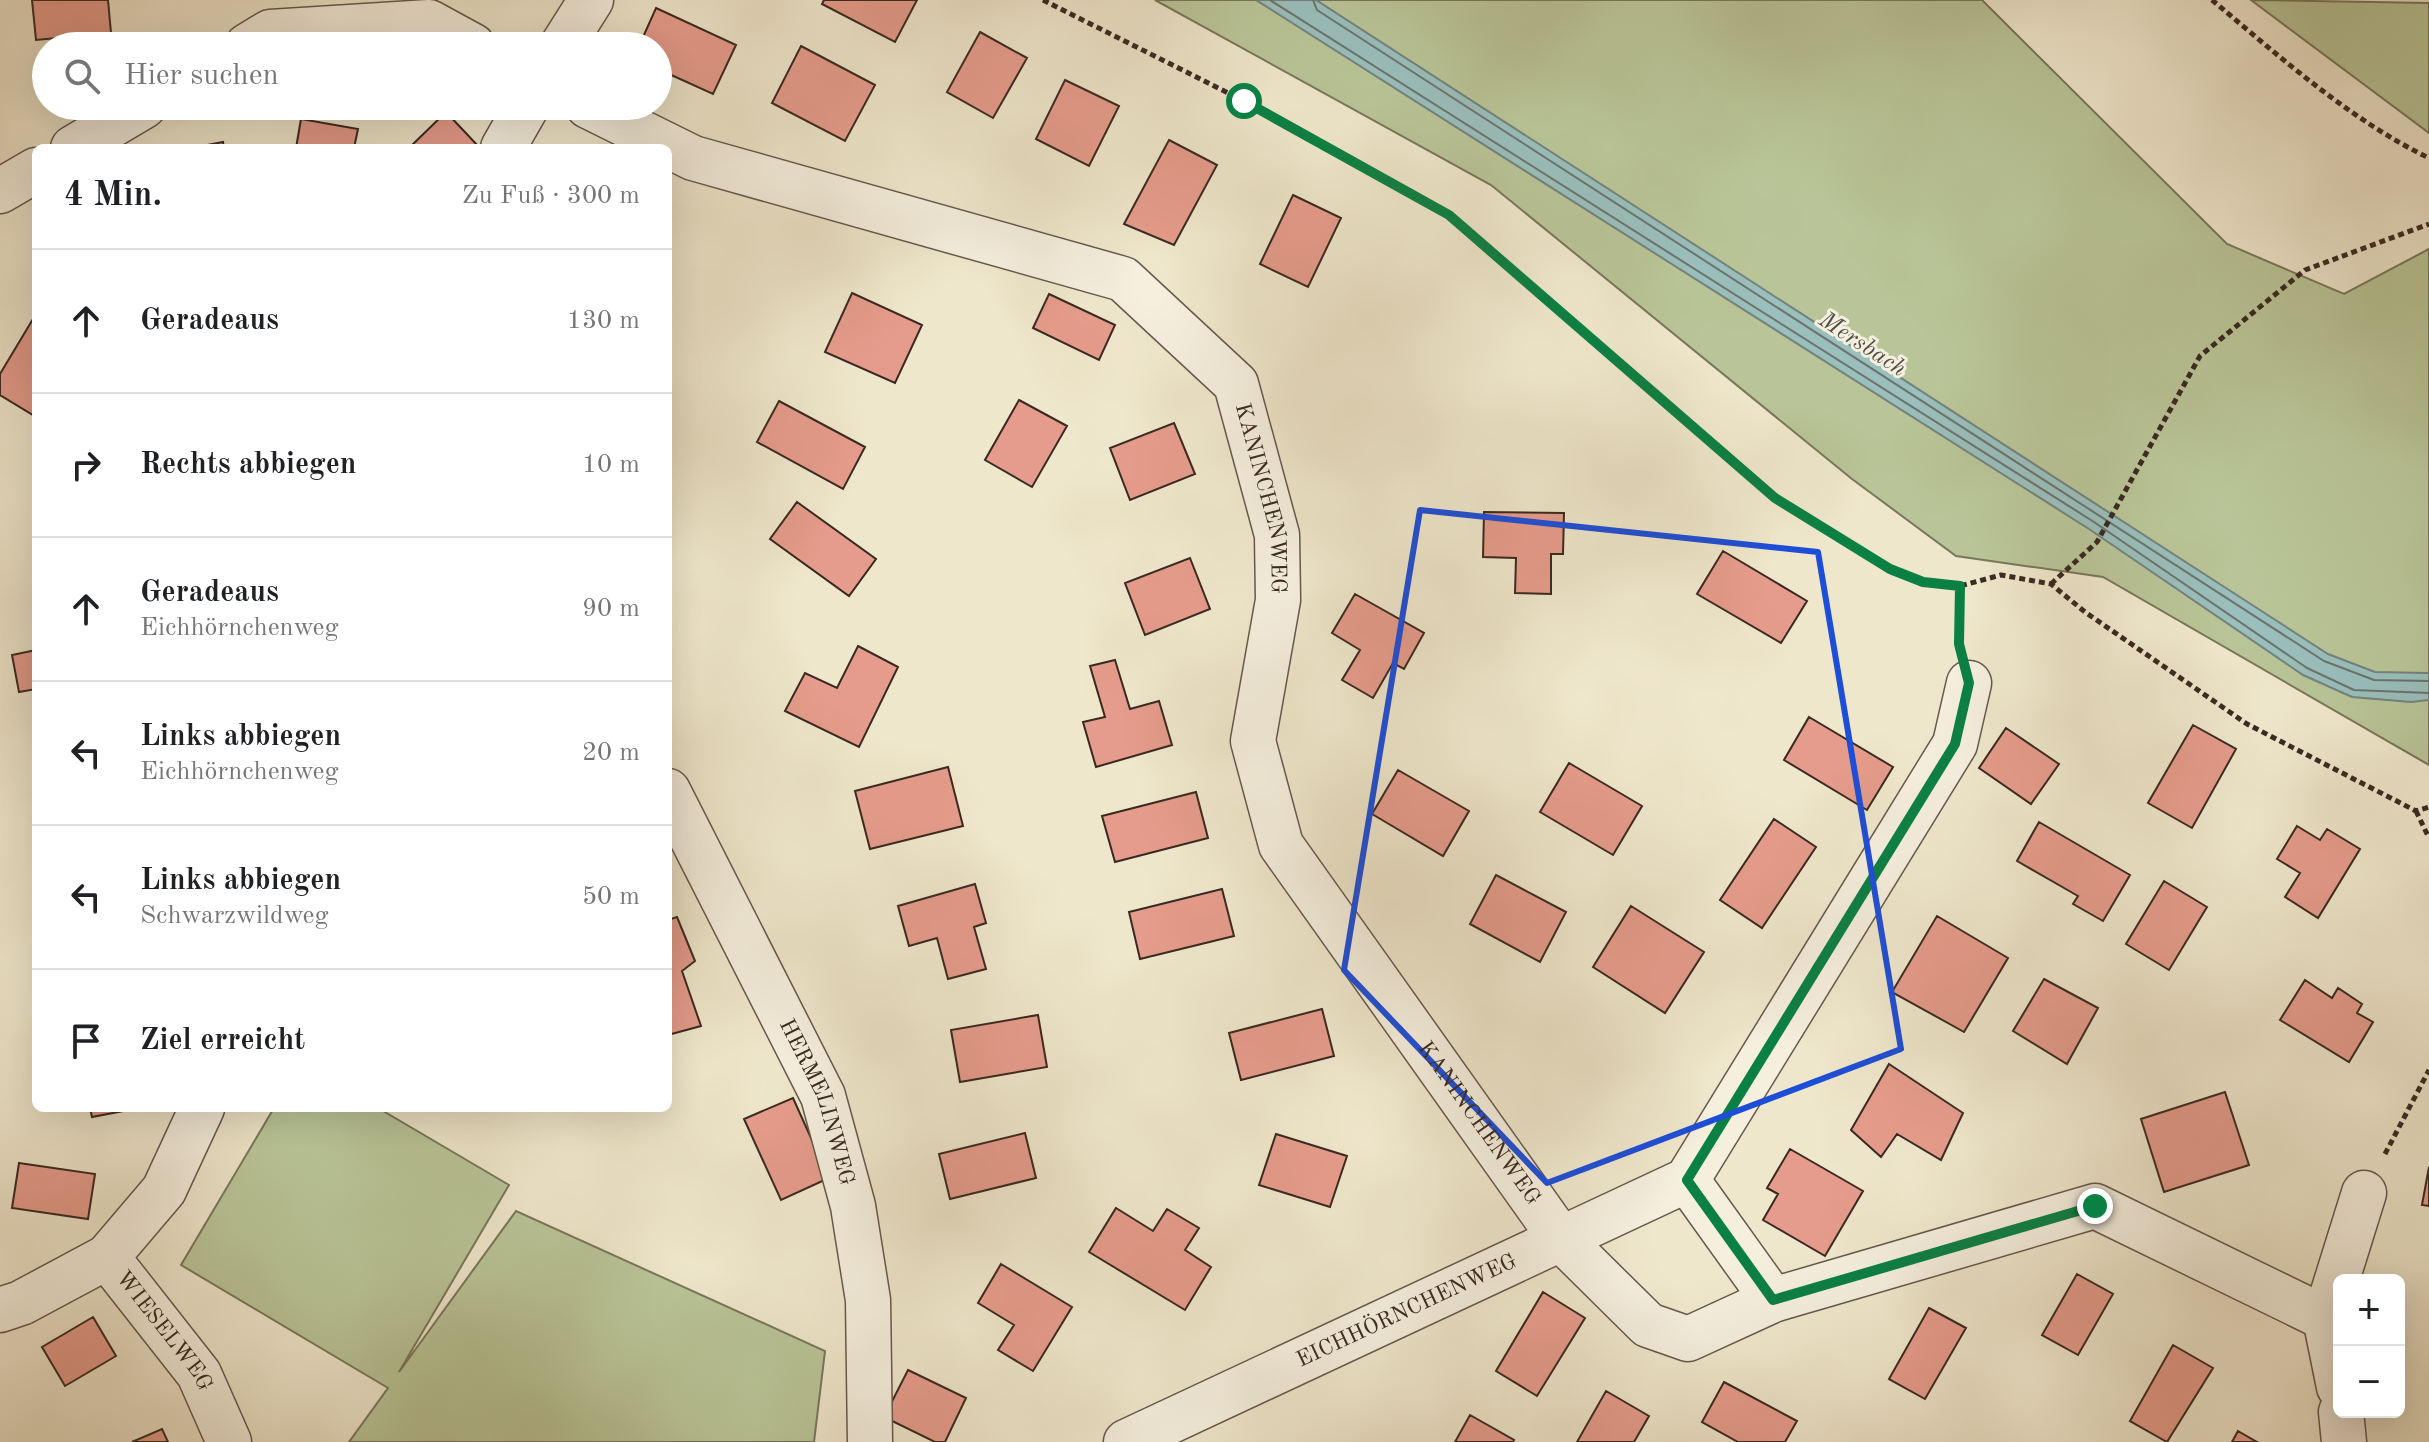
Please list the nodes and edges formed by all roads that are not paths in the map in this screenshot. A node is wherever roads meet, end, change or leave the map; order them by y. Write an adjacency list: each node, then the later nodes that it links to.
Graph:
1 (591, 0): 4 (street)
2 (262, 26): 3 (street)
3 (447, 32)
4 (571, 32)
5 (120, 120): 8 (street)
6 (519, 120): 9 (street)
7 (616, 120): 10 (street, KANINCHENWEG)
8 (80, 144)
9 (505, 144)
10 (665, 144)
11 (672, 148): 19 (street, KANINCHENWEG)
12 (32, 172): 13 (street)
13 (0, 191)
14 (1969, 683): 17 (street)
15 (672, 799): 27 (street, HERMELINWEG)
16 (200, 1112): 20 (street, WIESELWEG)
17 (1687, 1180): 19 (street, EICHHÖRNCHENWEG); 21 (street)
18 (2364, 1193): 23 (street)
19 (1561, 1239): 21 (street, KANINCHENWEG); 28 (street, EICHHÖRNCHENWEG)
20 (107, 1257): 22 (street); 26 (street, WIESELWEG)
21 (1773, 1300): 23 (street, KANINCHENWEG)
22 (0, 1310)
23 (2325, 1318): 24 (street)
24 (2333, 1357)
25 (2342, 1418): 29 (street)
26 (229, 1442)
27 (870, 1442)
28 (1126, 1442)
29 (2344, 1442)

